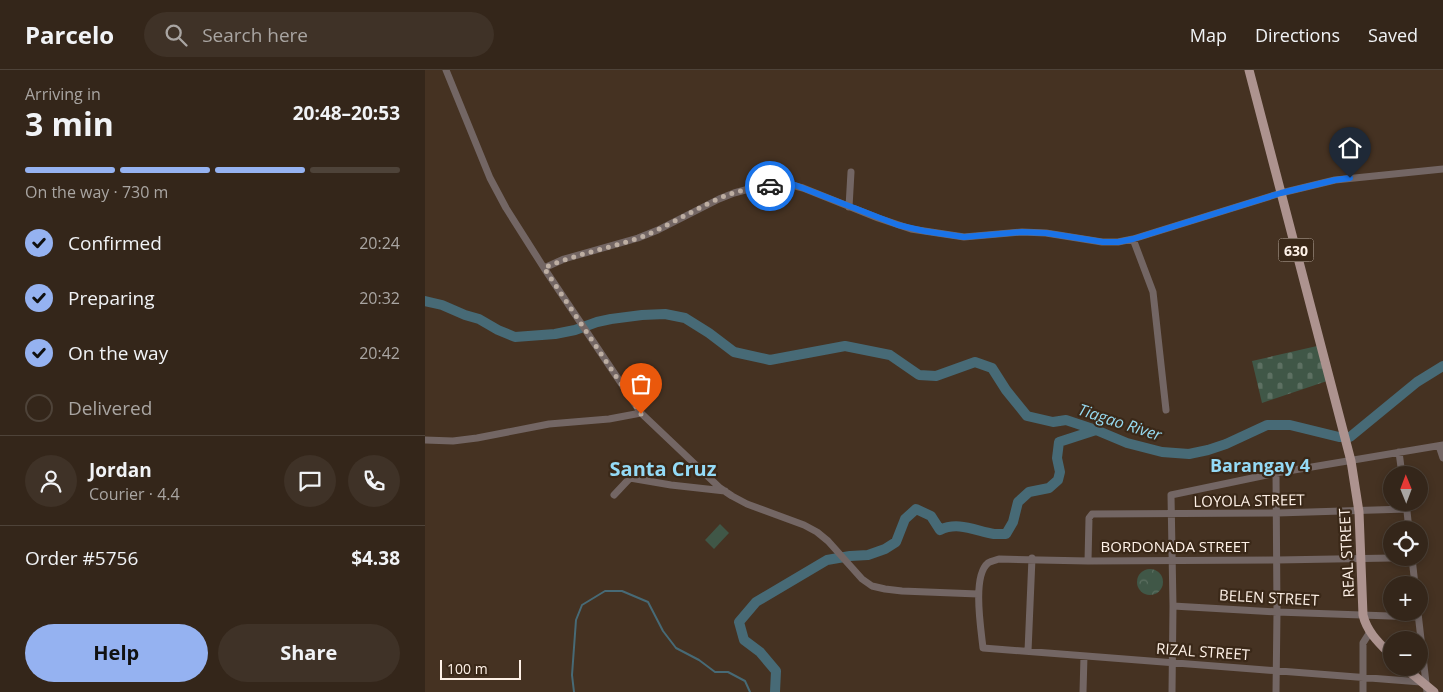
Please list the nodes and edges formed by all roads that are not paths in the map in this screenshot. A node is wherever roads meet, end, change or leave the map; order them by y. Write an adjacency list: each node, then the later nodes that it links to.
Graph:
1 (446, 70): 8 (street)
2 (1249, 70): 5 (main road, 630)
3 (1443, 169): 5 (street)
4 (851, 172): 6 (street)
5 (1281, 193): 7 (street); 15 (main road, REAL STREET / 630)
6 (849, 207): 7 (street); 8 (street)
7 (1133, 239): 9 (street)
8 (544, 268): 10 (street)
9 (1166, 410)
10 (641, 414): 11 (street); 18 (street)
11 (425, 440)
12 (1441, 446): 13 (street); 14 (street)
13 (1399, 452): 15 (street); 16 (street)
14 (1443, 458)
15 (1351, 461): 17 (street); 21 (main road, REAL STREET / 630)
16 (1401, 466)
17 (1276, 473): 22 (street); 23 (street)
18 (725, 491): 19 (street); 30 (street)
19 (614, 495)
20 (1383, 509): 21 (street, LOYOLA STREET)
21 (1359, 512): 23 (street, LOYOLA STREET); 25 (main road, REAL STREET / 630)
22 (1172, 514): 23 (street, LOYOLA STREET); 27 (street, LOYOLA STREET); 28 (street)
23 (1277, 514): 29 (street)
24 (1032, 558): 27 (street, BORDONADA STREET); 30 (street, BORDONADA STREET); 38 (street)
25 (1362, 558): 26 (street, BORDONADA STREET); 29 (street, BORDONADA STREET); 33 (main road, REAL STREET / 630)
26 (1383, 558)
27 (1087, 560): 28 (street, BORDONADA STREET)
28 (1173, 560): 29 (street, BORDONADA STREET); 31 (street)
29 (1277, 560): 32 (street)
30 (978, 594): 38 (street, RIZAL STREET)
31 (1173, 606): 32 (street, BELEN STREET); 40 (street)
32 (1277, 612): 33 (street, BELEN STREET); 41 (street)
33 (1363, 615): 34 (street, BELEN STREET); 36 (main road, REAL STREET / 630)
34 (1383, 615)
35 (1419, 621): 44 (street)
36 (1370, 632): 37 (main road, REAL STREET / 630); 43 (street)
37 (1383, 646)
38 (1028, 651): 39 (street, RIZAL STREET)
39 (1084, 656): 40 (street, RIZAL STREET); 45 (street)
40 (1173, 662): 41 (street, RIZAL STREET); 46 (street)
41 (1276, 670): 43 (street, RIZAL STREET); 47 (street)
42 (1413, 676): 44 (main road)
43 (1363, 677): 44 (street, RIZAL STREET); 48 (street)
44 (1425, 687): 49 (main road)
45 (1083, 692)
46 (1172, 692)
47 (1276, 692)
48 (1363, 692)
49 (1435, 692)

